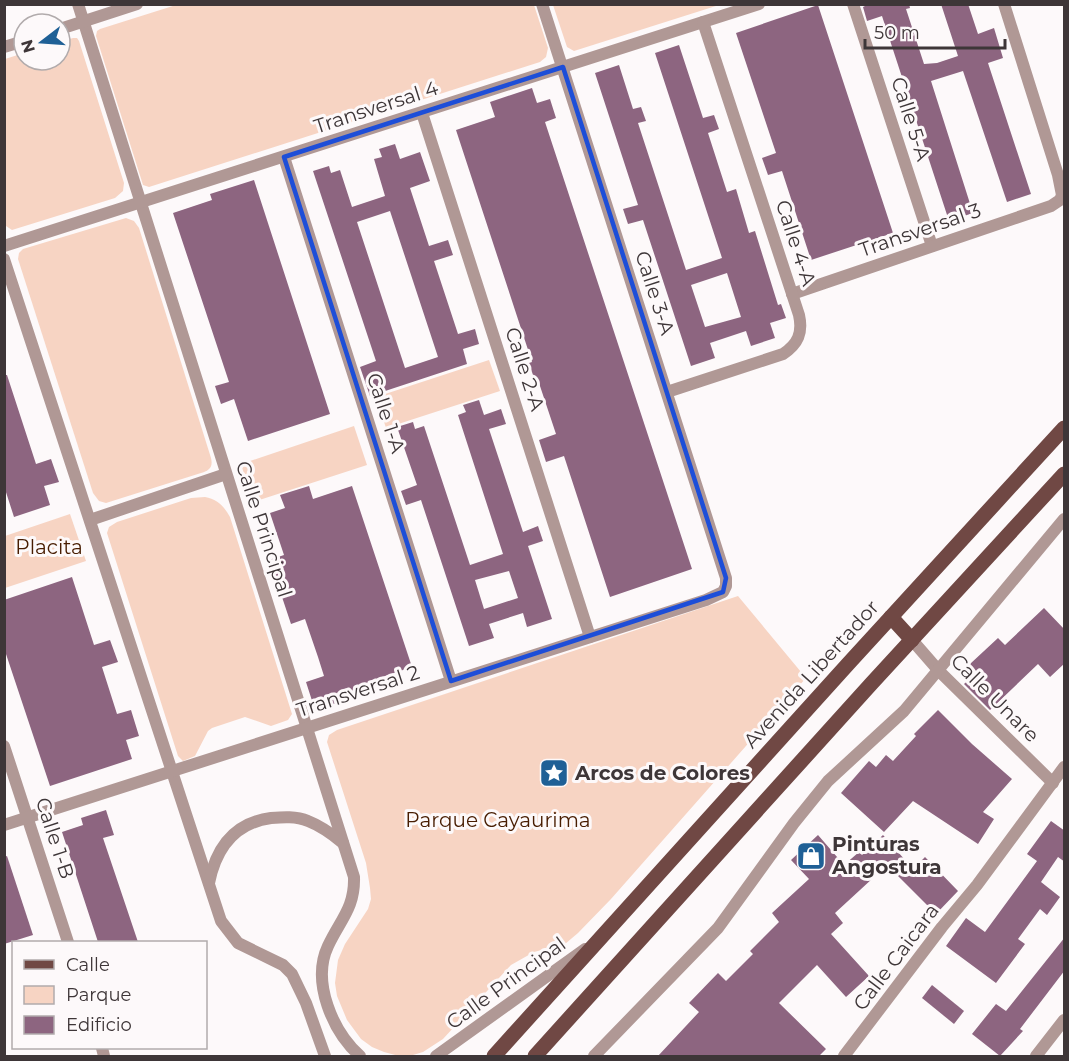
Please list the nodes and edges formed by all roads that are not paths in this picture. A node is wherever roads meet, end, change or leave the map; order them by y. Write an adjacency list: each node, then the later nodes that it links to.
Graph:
1 (78, 4): 7 (street, Calle Principal)
2 (137, 4): 7 (street)
3 (542, 4): 10 (street, Calle 3-A)
4 (759, 4): 8 (street, Transversal 4)
5 (854, 4): 15 (street, Calle 5-A)
6 (1004, 4): 15 (street, Transversal 3)
7 (83, 22): 9 (street); 13 (street, Calle Principal)
8 (703, 22): 10 (street, Transversal 4); 17 (street, Calle 4-A)
9 (72, 25)
10 (563, 67): 11 (street, Transversal 4); 18 (street, Calle 3-A)
11 (422, 112): 12 (street, Transversal 4); 26 (street, Calle 2-A)
12 (284, 157): 13 (street, Transversal 4); 29 (street, Calle 1-A)
13 (141, 202): 14 (street, Transversal 4); 20 (street, Calle Principal)
14 (4, 246)
15 (932, 246): 17 (street, Transversal 3)
16 (4, 259): 23 (street)
17 (792, 294): 18 (street, Calle 4-A)
18 (667, 392): 24 (street, Calle 3-A)
19 (1065, 428): 25 (main road, Avenida Libertador)
20 (226, 474): 23 (street); 30 (street, Calle Principal)
21 (1065, 474): 27 (main road)
22 (1065, 519): 28 (street)
23 (90, 520): 33 (street)
24 (723, 592): 26 (street, Transversal 2)
25 (891, 617): 27 (main road); 39 (main road, Avenida Libertador)
26 (590, 637): 29 (street, Transversal 2)
27 (912, 640): 28 (street, Calle Unare); 46 (main road)
28 (939, 671): 34 (street, Calle Unare); 47 (street)
29 (451, 681): 30 (street, Transversal 2)
30 (307, 728): 33 (street, Transversal 2); 37 (street, Calle Principal)
31 (4, 746): 35 (street, Calle 1-B)
32 (1065, 767): 34 (street, Calle Caicara)
33 (172, 771): 35 (street, Transversal 2); 38 (street)
34 (1053, 783): 48 (street, Calle Caicara)
35 (27, 818): 36 (street, Transversal 2); 40 (street, Calle 1-B)
36 (4, 825)
37 (343, 843): 38 (street); 43 (street, Calle Principal)
38 (209, 885): 42 (street)
39 (598, 940): 44 (street, Calle Principal); 45 (main road, Avenida Libertador)
40 (68, 941)
41 (1065, 1020): 49 (street)
42 (325, 1056)
43 (360, 1056)
44 (436, 1056)
45 (494, 1056)
46 (535, 1056)
47 (594, 1056)
48 (844, 1056)
49 (1036, 1056)

